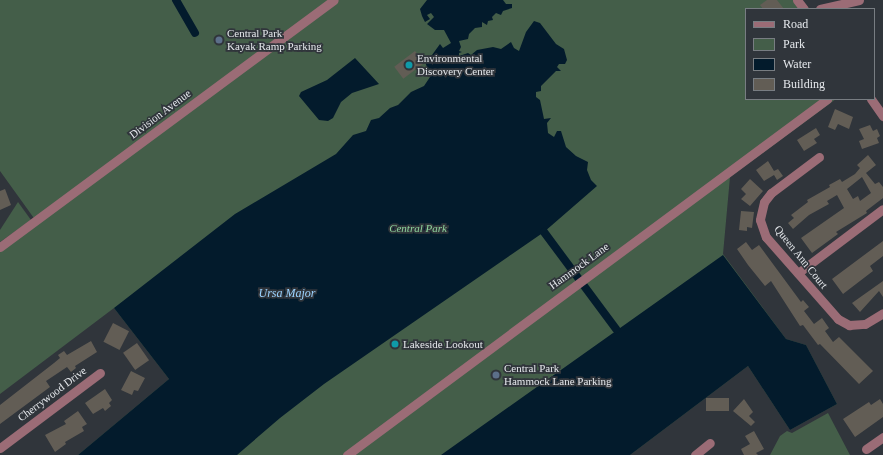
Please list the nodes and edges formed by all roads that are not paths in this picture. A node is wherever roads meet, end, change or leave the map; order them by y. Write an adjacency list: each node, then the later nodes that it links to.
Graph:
1 (334, 0): 11 (street, Division Avenue)
2 (797, 0): 4 (street)
3 (859, 0): 5 (street)
4 (803, 8)
5 (824, 8)
6 (826, 100): 19 (street, Hammock Lane)
7 (872, 100): 8 (street)
8 (883, 116)
9 (819, 157): 12 (street, Queen Ann Court)
10 (883, 209): 12 (street)
11 (0, 247)
12 (798, 273): 13 (street, Queen Ann Court)
13 (883, 313)
14 (100, 373): 17 (street, Cherrywood Drive)
15 (883, 437): 18 (street)
16 (710, 443): 20 (street)
17 (0, 448)
18 (866, 449)
19 (347, 455)
20 (695, 455)

